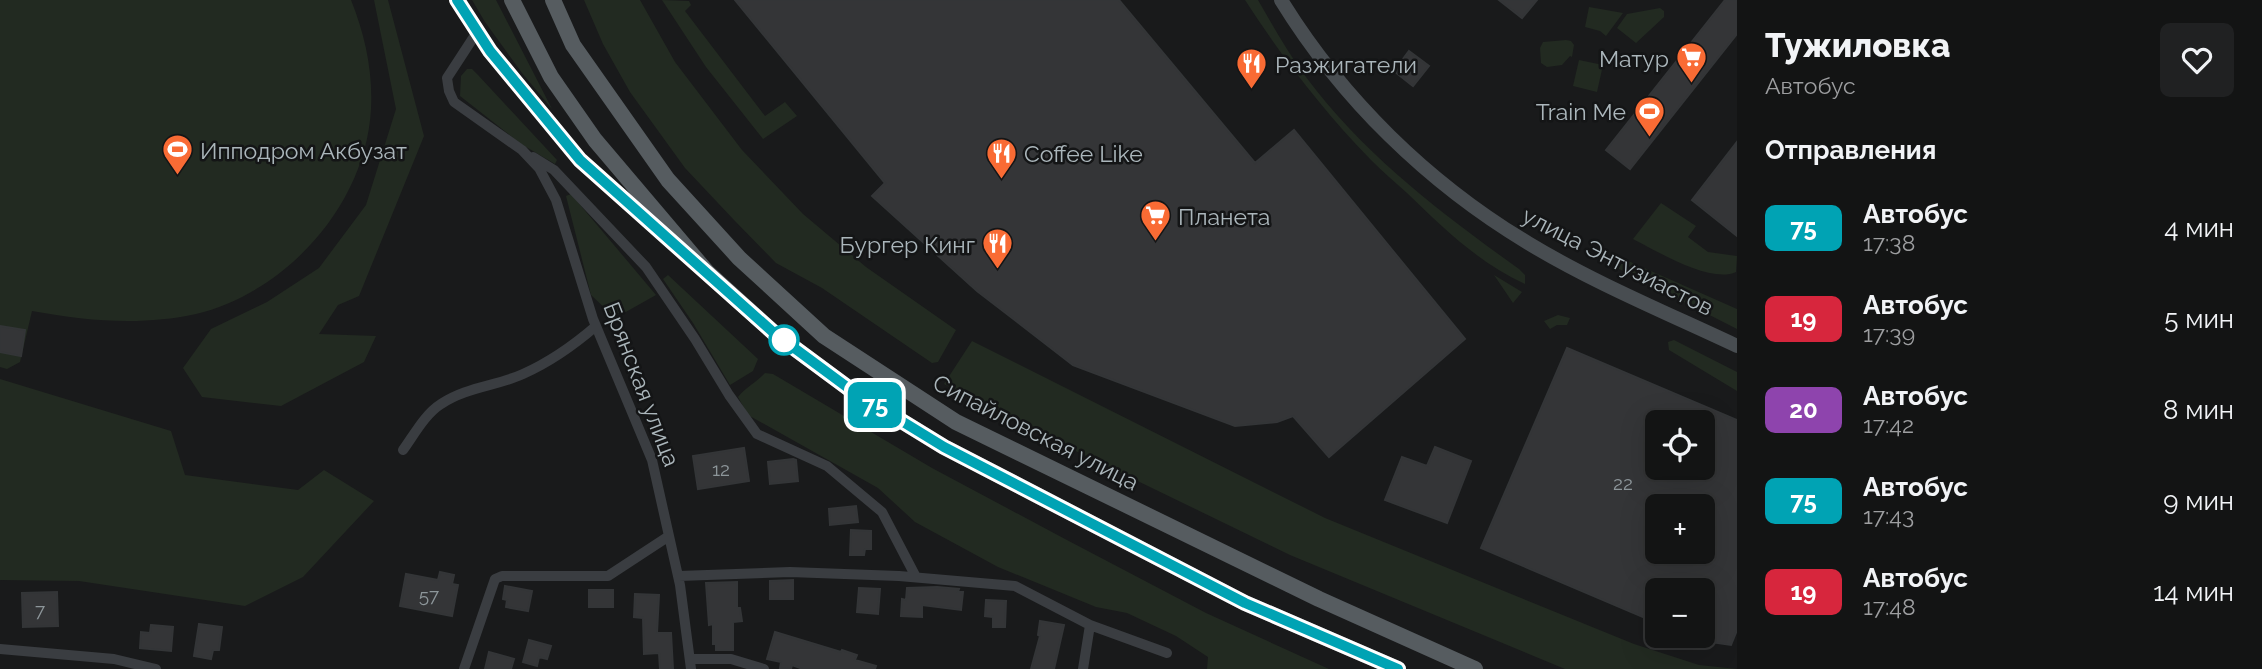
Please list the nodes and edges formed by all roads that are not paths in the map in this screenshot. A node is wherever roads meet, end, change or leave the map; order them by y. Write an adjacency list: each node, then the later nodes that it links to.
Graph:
1 (457, 0): 5 (main road)
2 (512, 0): 7 (main road)
3 (552, 0): 23 (main road, Сипайловская улица)
4 (1281, 0): 9 (main road, улица Энтузиастов)
5 (477, 32): 6 (street); 7 (main road)
6 (522, 150): 8 (street, Брянская улица); 13 (street)
7 (707, 272): 22 (main road)
8 (596, 326): 10 (street); 11 (street, Брянская улица)
9 (1737, 346)
10 (403, 450)
11 (669, 536): 12 (street, Брянская улица); 19 (street)
12 (679, 576): 13 (street); 17 (street, Брянская улица)
13 (916, 577): 14 (street)
14 (1090, 625): 16 (street); 21 (street)
15 (0, 649): 18 (street)
16 (1167, 653)
17 (690, 664): 20 (street)
18 (156, 669)
19 (464, 669)
20 (764, 669)
21 (1083, 669)
22 (1398, 669)
23 (1475, 669)

